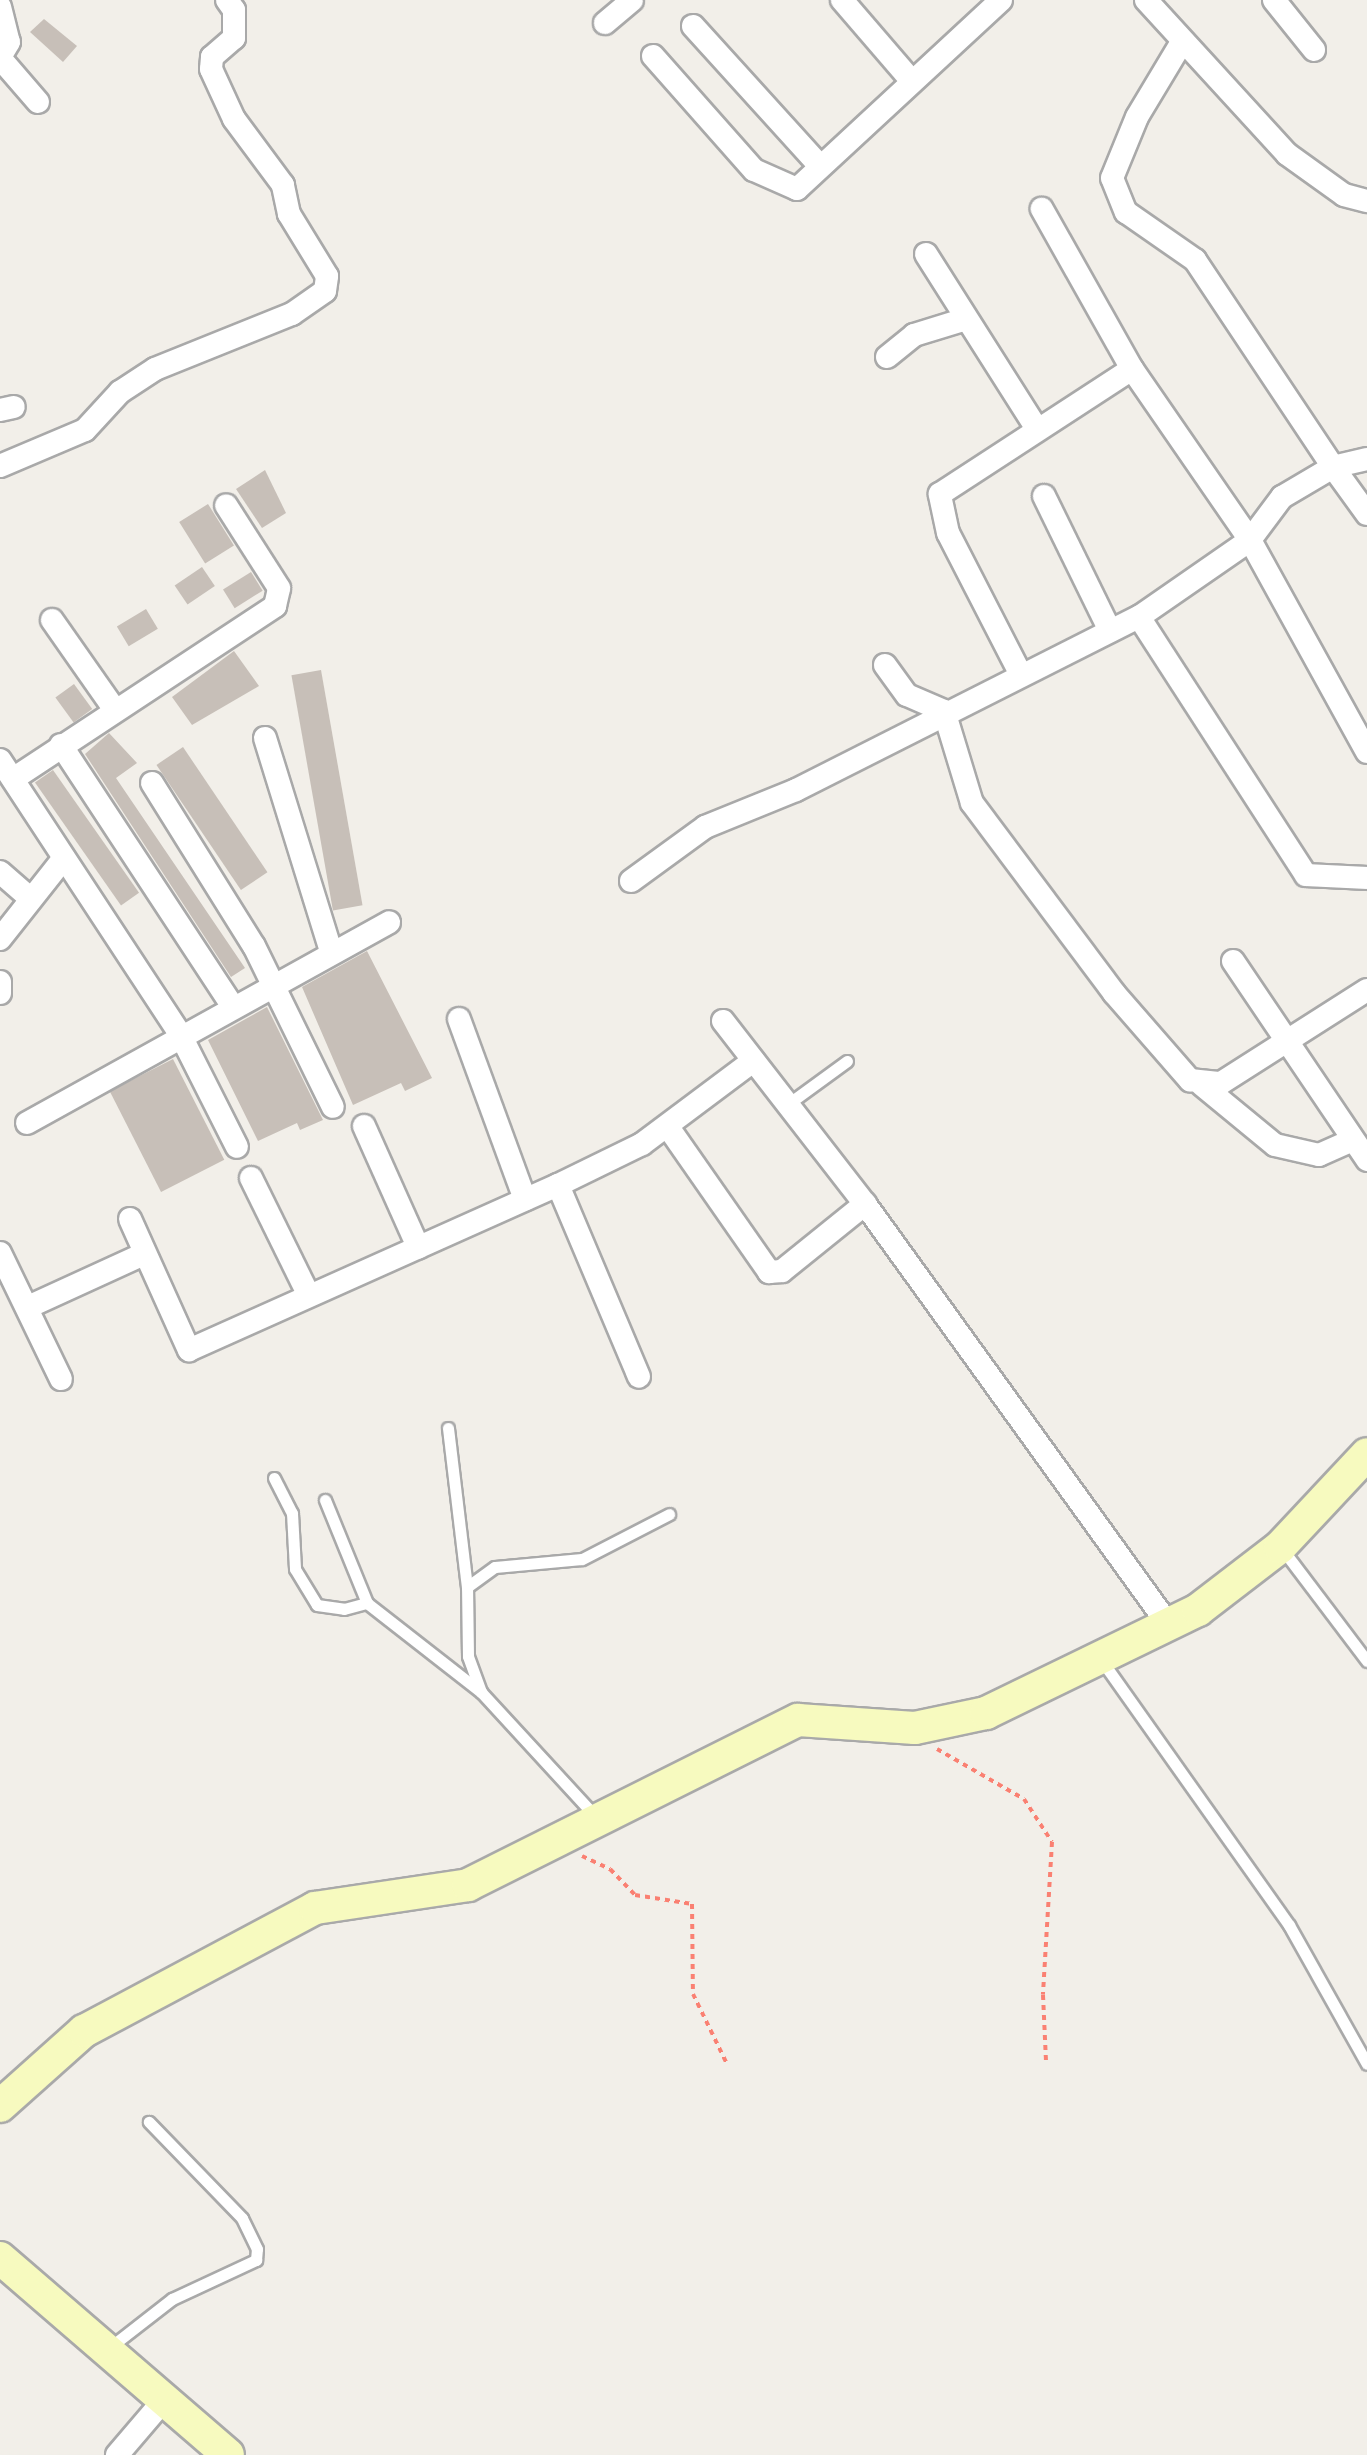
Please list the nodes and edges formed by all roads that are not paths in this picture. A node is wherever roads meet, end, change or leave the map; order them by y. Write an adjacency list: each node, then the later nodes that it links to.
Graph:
1 (227, 0): 25 (street)
2 (632, 0): 8 (street)
3 (842, 0): 14 (street)
4 (1001, 0): 14 (street)
5 (1146, 0): 10 (street)
6 (1274, 0): 11 (street)
7 (1, 3): 13 (street)
8 (605, 23)
9 (693, 26): 16 (street)
10 (1182, 42): 17 (street); 26 (street)
11 (1314, 50)
12 (653, 56): 16 (street)
13 (0, 57): 15 (street)
14 (910, 79): 16 (street)
15 (38, 102)
16 (820, 166)
17 (1364, 206)
18 (1042, 208): 22 (street)
19 (926, 254): 20 (street)
20 (966, 319): 21 (street); 23 (street)
21 (887, 357)
22 (1132, 369): 23 (street); 30 (street)
23 (1036, 427): 35 (street)
24 (1367, 459): 26 (street)
25 (0, 466)
26 (1333, 467): 29 (street); 30 (street)
27 (1044, 496): 33 (street)
28 (226, 506): 36 (street)
29 (1367, 514)
30 (1250, 540): 31 (street); 40 (street)
31 (1139, 617): 33 (street); 45 (street)
32 (52, 620): 36 (street)
33 (1110, 631): 35 (street)
34 (885, 666): 37 (street)
35 (1020, 672): 37 (street)
36 (116, 710): 39 (street)
37 (944, 711): 46 (street); 63 (street)
38 (266, 738): 50 (street)
39 (62, 745): 41 (street); 56 (street)
40 (1367, 752)
41 (6, 769): 43 (street)
42 (152, 782): 53 (street)
43 (64, 858): 47 (street); 59 (street)
44 (0, 872): 47 (street)
45 (1367, 878)
46 (631, 880)
47 (29, 897): 49 (street)
48 (390, 922): 50 (street)
49 (0, 939)
50 (330, 950): 53 (street)
51 (1234, 961): 60 (street)
52 (0, 982): 55 (street)
53 (274, 984): 56 (street); 65 (street)
54 (1367, 990): 60 (street)
55 (0, 993)
56 (233, 1007): 59 (street)
57 (459, 1019): 74 (street)
58 (723, 1020): 62 (street)
59 (182, 1036): 66 (street); 70 (street)
60 (1284, 1043): 63 (street); 69 (street)
61 (847, 1060): 64 (lane)
62 (753, 1061): 64 (street); 68 (street)
63 (1202, 1085): 69 (street)
64 (788, 1104): 75 (street)
65 (332, 1108)
66 (27, 1123)
67 (364, 1126): 77 (street)
68 (668, 1126): 73 (street); 75 (street)
69 (1353, 1140): 71 (street)
70 (237, 1148)
71 (1367, 1160)
72 (251, 1178): 80 (street)
73 (558, 1185): 74 (street); 83 (street)
74 (526, 1199): 77 (street)
75 (865, 1204): 92 (street)
76 (130, 1219): 79 (street)
77 (418, 1248): 80 (street)
78 (0, 1252): 81 (street)
79 (144, 1254): 80 (street); 81 (street)
80 (309, 1296)
81 (28, 1307): 82 (street)
82 (61, 1378)
83 (639, 1378)
84 (448, 1428): 90 (lane)
85 (1367, 1454): 89 (street)
86 (274, 1478): 91 (lane)
87 (325, 1500): 91 (lane)
88 (668, 1514): 90 (lane)
89 (1280, 1547): 92 (street); 94 (lane)
90 (466, 1587): 95 (lane)
91 (367, 1602): 95 (lane)
92 (1168, 1624): 93 (street)
93 (1100, 1658): 96 (street); 97 (lane)
94 (1367, 1661)
95 (481, 1692): 96 (lane)
96 (596, 1817): 98 (street)
97 (1367, 2064)
98 (0, 2106)
99 (149, 2122): 101 (lane)
100 (0, 2258): 101 (street)
101 (106, 2350): 102 (street)
102 (164, 2400): 103 (street); 104 (street)
103 (116, 2455)
104 (228, 2455)

